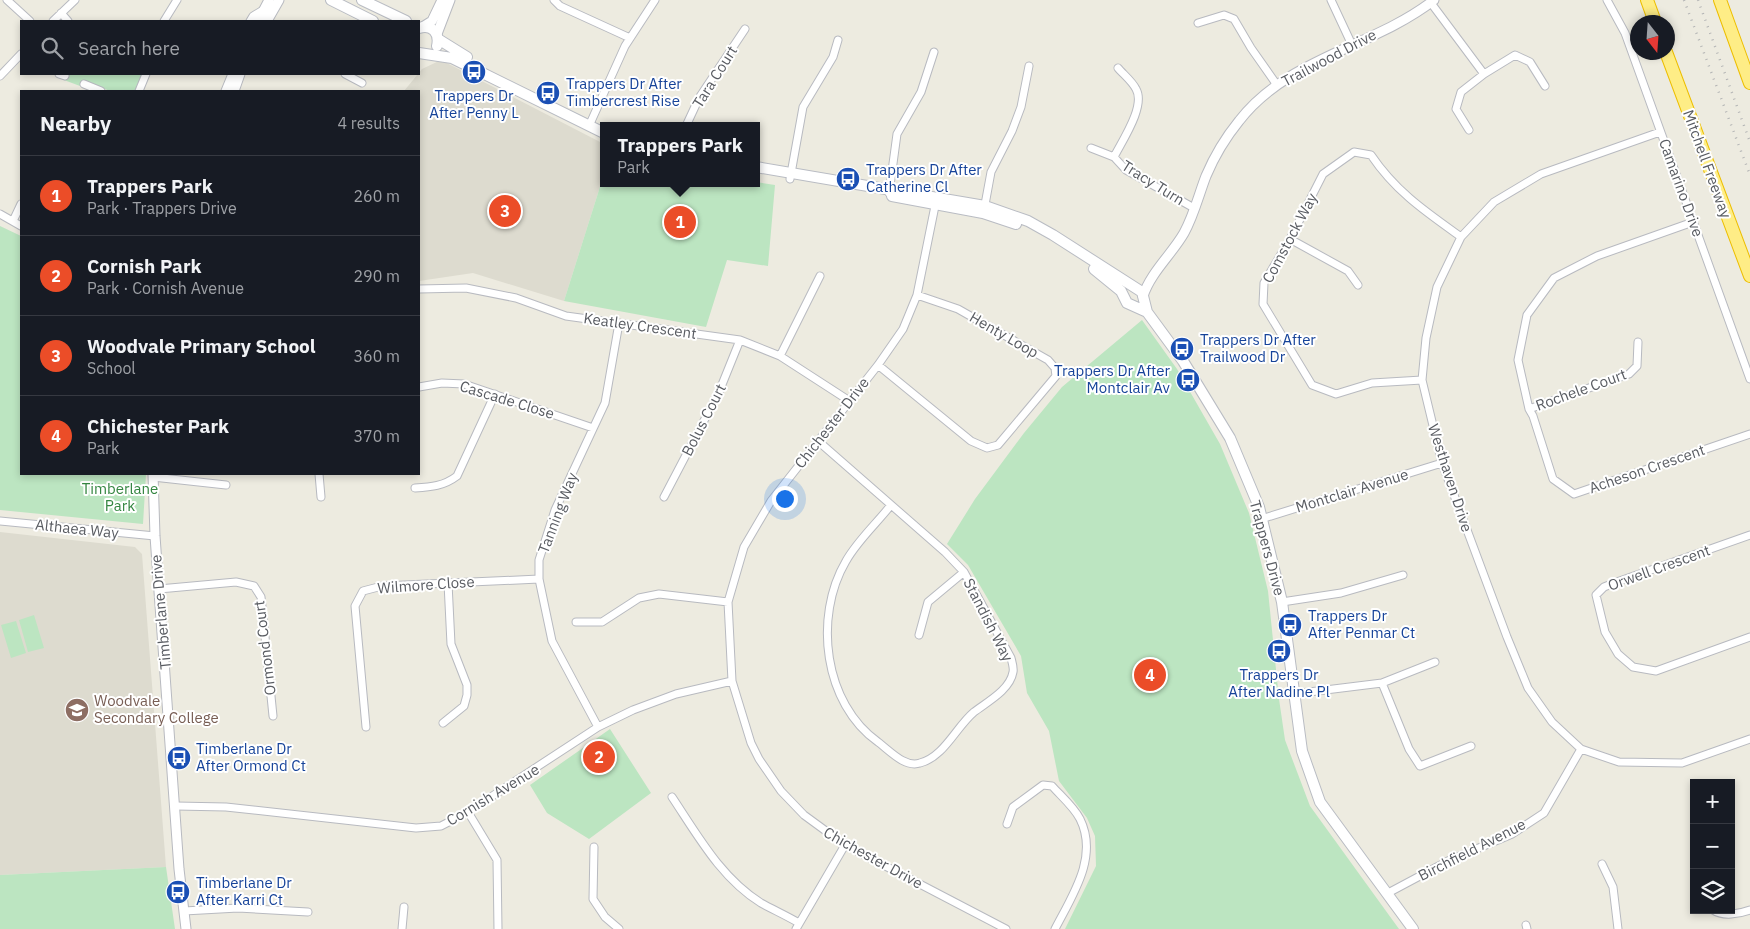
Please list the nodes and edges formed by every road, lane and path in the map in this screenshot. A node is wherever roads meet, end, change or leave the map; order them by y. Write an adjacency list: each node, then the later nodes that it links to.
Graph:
1 (7, 0): 19 (street)
2 (75, 0): 17 (street)
3 (177, 0): 22 (street)
4 (279, 0): 25 (street)
5 (331, 0): 26 (main road)
6 (362, 0): 27 (main road)
7 (442, 0): 29 (street)
8 (450, 0): 31 (street)
9 (554, 0): 32 (street)
10 (655, 0): 32 (street)
11 (1330, 0): 34 (street)
12 (1607, 0): 61 (street, Camarino Drive)
13 (1647, 0): 18 (highway)
14 (1720, 0): 48 (highway)
15 (1432, 1): 34 (street, Trailwood Drive); 41 (street)
16 (267, 3): 23 (street); 24 (street)
17 (61, 13): 20 (street); 21 (street)
18 (1652, 15)
19 (29, 20)
20 (54, 20)
21 (67, 20)
22 (165, 20)
23 (251, 20)
24 (258, 20)
25 (268, 20)
26 (371, 20)
27 (404, 20)
28 (1198, 23): 50 (street)
29 (421, 26): 31 (main road)
30 (745, 29): 56 (street, Tara Court)
31 (438, 37): 36 (main road); 57 (main road)
32 (630, 38): 57 (street)
33 (838, 40): 66 (street)
34 (1352, 45): 50 (street, Trailwood Drive)
35 (934, 52): 67 (street)
36 (423, 54): 57 (main road)
37 (20, 55): 46 (street)
38 (1669, 60): 79 (highway, Mitchell Freeway)
39 (1028, 66): 71 (street)
40 (1118, 68): 63 (street, Tracy Turn)
41 (1484, 74): 51 (street); 60 (street)
42 (146, 75): 53 (street)
43 (234, 75): 54 (street)
44 (234, 75): 55 (street)
45 (347, 75): 47 (street)
46 (0, 76)
47 (362, 83)
48 (1750, 83)
49 (84, 84): 52 (street)
50 (1277, 85): 70 (street, Trailwood Drive)
51 (1545, 86)
52 (99, 90)
53 (139, 90)
54 (226, 90)
55 (234, 90)
56 (688, 122)
57 (590, 123): 58 (main road); 59 (main road)
58 (600, 125)
59 (600, 130)
60 (1469, 130)
61 (1660, 132): 74 (street, Camarino Drive); 76 (street, Westhaven Drive)
62 (1091, 148): 63 (street, Tracy Turn)
63 (1114, 157): 70 (street, Tracy Turn)
64 (760, 169): 66 (main road, Trappers Drive)
65 (760, 173): 66 (main road, Trappers Drive)
66 (791, 176): 67 (main road, Trappers Drive)
67 (888, 193): 68 (main road, Trappers Drive)
68 (936, 201): 71 (main road, Trappers Drive); 83 (street, Chichester Drive)
69 (20, 206): 73 (street)
70 (1194, 208): 82 (street, Trailwood Drive)
71 (984, 209): 82 (main road, Trappers Drive); 84 (main road, Trappers Drive)
72 (0, 214): 73 (street)
73 (13, 221): 75 (street)
74 (1693, 222): 92 (street, Camarino Drive); 97 (street, Acheson Crescent)
75 (20, 225)
76 (1461, 237): 77 (street, Comstock Way); 93 (street, Westhaven Drive)
77 (1290, 239): 80 (street); 93 (street, Comstock Way)
78 (820, 276): 90 (street)
79 (1750, 276)
80 (1358, 285)
81 (420, 289): 87 (street, Keatley Crescent)
82 (1140, 291): 84 (main road); 85 (main road); 86 (main road, Trappers Drive)
83 (917, 295): 91 (street, Chichester Drive); 91 (street, Henty Loop)
84 (1125, 296): 85 (main road, Trappers Drive)
85 (1133, 306): 86 (main road)
86 (1148, 312): 109 (main road, Trappers Drive)
87 (618, 323): 88 (street, Keatley Crescent); 98 (street, Tanning Way)
88 (740, 340): 90 (street, Keatley Crescent); 107 (street, Bolus Court)
89 (1638, 342): 97 (street, Rochele Court)
90 (780, 356): 96 (street, Keatley Crescent)
91 (878, 365): 96 (street, Chichester Drive)
92 (1750, 378)
93 (1422, 380): 101 (street, Westhaven Drive)
94 (420, 387): 95 (street, Cascade Close)
95 (495, 394): 98 (street, Cascade Close); 105 (street)
96 (848, 400): 100 (street, Chichester Drive)
97 (1529, 409): 99 (street, Acheson Crescent)
98 (594, 428): 115 (street, Tanning Way)
99 (1750, 434)
100 (818, 441): 108 (street, Standish Way); 118 (street, Chichester Drive)
101 (1442, 463): 109 (street, Montclair Avenue); 133 (street, Westhaven Drive)
102 (153, 475): 104 (street); 112 (street, Timberlane Drive)
103 (319, 475): 106 (street)
104 (226, 485)
105 (415, 488)
106 (321, 497)
107 (664, 498)
108 (891, 505): 113 (street, Standish Way); 113 (street, Standish Way)
109 (1262, 519): 119 (main road, Trappers Drive)
110 (0, 521): 112 (street, Althaea Way)
111 (1750, 535): 122 (street, Orwell Crescent)
112 (154, 536): 117 (street, Timberlane Drive)
113 (964, 572): 121 (street)
114 (1403, 574): 119 (street)
115 (539, 579): 116 (street, Wilmore Close); 130 (street, Tanning Way)
116 (448, 583): 128 (street); 129 (street, Wilmore Close)
117 (159, 589): 127 (street, Ormond Court); 135 (street, Timberlane Drive)
118 (728, 602): 120 (street); 124 (street, Chichester Drive)
119 (1282, 602): 126 (main road, Trappers Drive)
120 (576, 622)
121 (919, 635)
122 (1750, 637)
123 (1434, 662): 125 (street)
124 (732, 681): 130 (street, Cornish Avenue); 138 (street, Chichester Drive)
125 (1382, 683): 126 (street); 132 (street)
126 (1293, 694): 141 (main road, Trappers Drive)
127 (273, 716)
128 (444, 724)
129 (366, 727)
130 (598, 728): 136 (street, Cornish Avenue)
131 (1750, 739): 133 (street, Westhaven Drive)
132 (1471, 746)
133 (1582, 749): 141 (street, Birchfield Avenue)
134 (672, 797): 147 (street)
135 (176, 806): 136 (street, Cornish Avenue); 144 (street, Timberlane Drive)
136 (468, 812): 150 (street)
137 (1007, 824): 153 (street)
138 (846, 845): 147 (street); 152 (street, Chichester Drive)
139 (594, 847): 151 (street)
140 (1602, 864): 155 (street)
141 (1388, 893): 154 (main road, Trappers Drive)
142 (404, 907): 149 (street)
143 (1750, 910): 146 (street)
144 (184, 911): 145 (street); 148 (street, Timberlane Drive)
145 (308, 912)
146 (1735, 914)
147 (798, 926)
148 (186, 929)
149 (402, 929)
150 (498, 929)
151 (619, 929)
152 (1006, 929)
153 (1055, 929)
154 (1413, 929)
155 (1618, 929)

